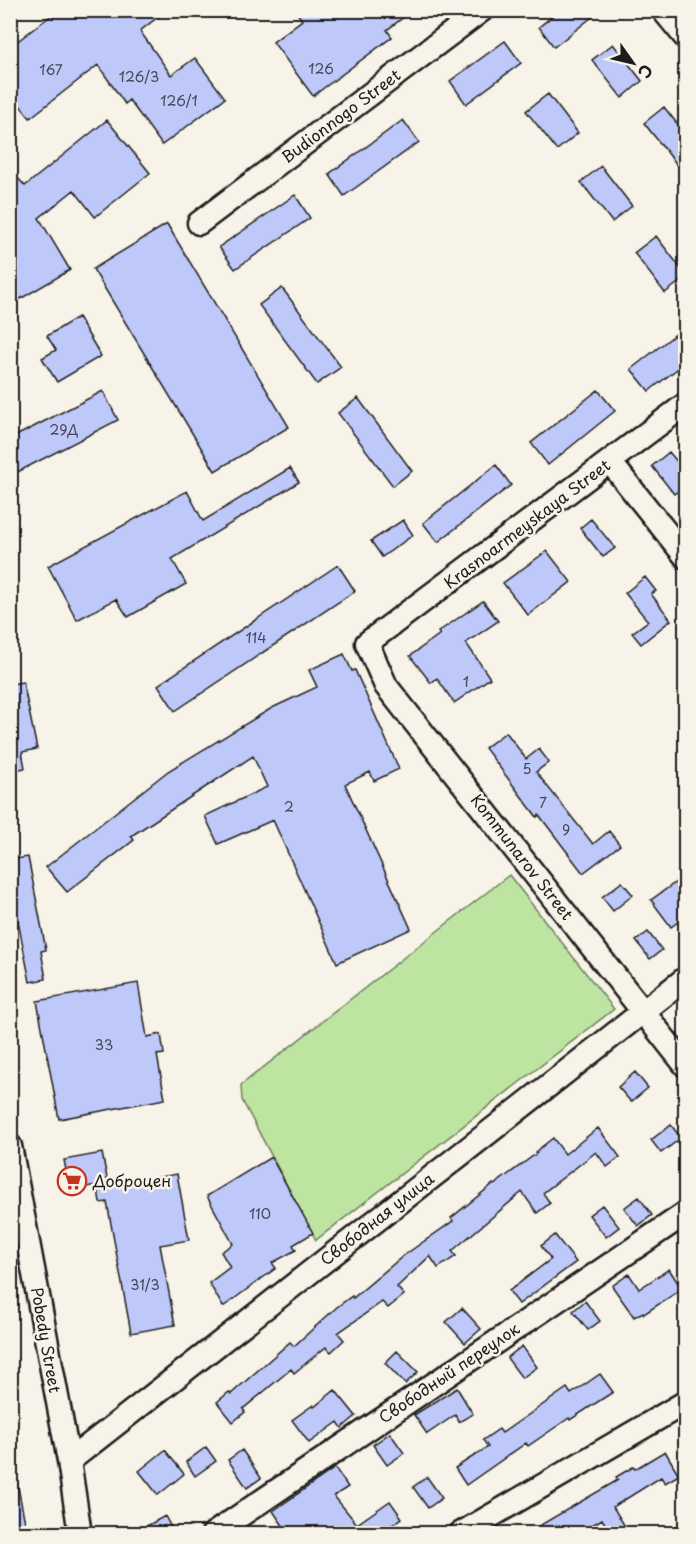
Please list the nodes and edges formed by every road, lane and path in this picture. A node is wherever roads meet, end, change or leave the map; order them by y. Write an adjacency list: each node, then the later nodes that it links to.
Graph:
1 (482, 10): 4 (street, Budionnogo Street)
2 (663, 10): 3 (street)
3 (686, 38)
4 (200, 222)
5 (686, 404): 6 (street, Krasnoarmeyskaya Street)
6 (610, 462): 7 (street); 8 (street, Krasnoarmeyskaya Street)
7 (686, 557)
8 (367, 643): 10 (street, Kommunarov Street)
9 (686, 978): 10 (street, Свободная улица)
10 (644, 1011): 11 (street, Kommunarov Street); 15 (street, Свободная улица)
11 (686, 1066)
12 (10, 1146): 15 (street, Pobedy Street)
13 (686, 1214): 17 (street, Свободный переулок)
14 (686, 1402): 18 (street)
15 (69, 1461): 16 (street, Pobedy Street)
16 (80, 1533)
17 (213, 1533)
18 (460, 1533)

